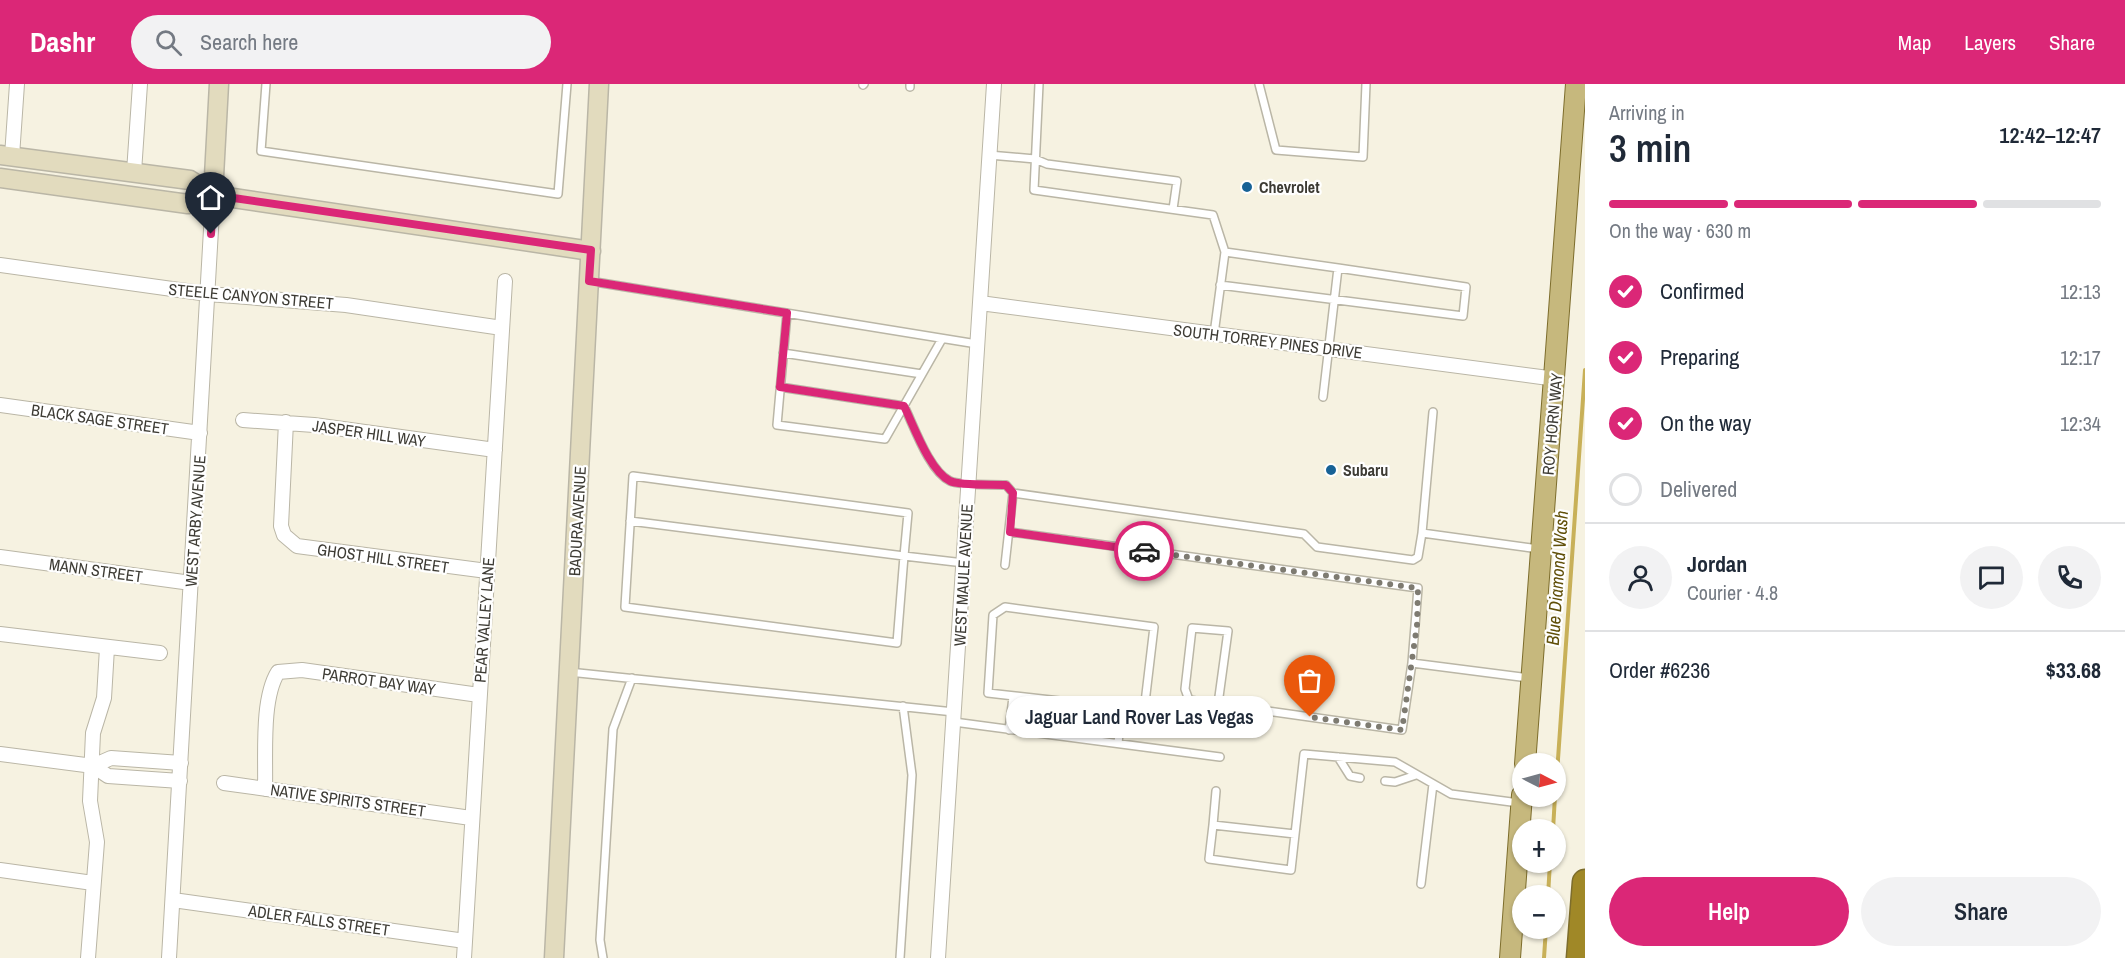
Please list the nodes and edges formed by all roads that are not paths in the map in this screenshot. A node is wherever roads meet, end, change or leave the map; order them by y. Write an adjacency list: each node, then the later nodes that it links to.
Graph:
1 (17, 84): 13 (street)
2 (140, 84): 15 (street)
3 (219, 84): 17 (street, WEST ARBY AVENUE)
4 (266, 84): 5 (lane)
5 (567, 84)
6 (599, 84): 19 (street, BADURA AVENUE)
7 (994, 84): 12 (street, WEST MAULE AVENUE)
8 (1039, 84): 14 (lane)
9 (1259, 84): 10 (lane)
10 (1366, 84)
11 (1576, 84): 37 (main road, ROY HORN WAY)
12 (989, 155): 14 (lane); 28 (street, WEST MAULE AVENUE)
13 (6, 156): 15 (street)
14 (1035, 159): 18 (lane); 18 (lane)
15 (134, 172): 17 (street)
16 (0, 178): 17 (street)
17 (213, 195): 19 (street); 26 (street, WEST ARBY AVENUE)
18 (1173, 209): 20 (lane)
19 (591, 250): 24 (street, BADURA AVENUE)
20 (1225, 252): 22 (lane); 25 (lane)
21 (0, 265): 26 (street, STEELE CANYON STREET)
22 (1338, 268): 27 (lane); 27 (lane)
23 (505, 281): 30 (street, PEAR VALLEY LANE)
24 (589, 281): 29 (lane); 63 (street, BADURA AVENUE)
25 (1220, 285): 27 (lane); 31 (lane)
26 (208, 294): 30 (street, STEELE CANYON STREET); 45 (street, WEST ARBY AVENUE)
27 (1335, 299): 34 (lane)
28 (980, 303): 31 (street, SOUTH TORREY PINES DRIVE); 33 (street, WEST MAULE AVENUE)
29 (787, 313): 32 (lane); 35 (lane)
30 (502, 328): 46 (street, PEAR VALLEY LANE)
31 (1214, 334): 34 (street, SOUTH TORREY PINES DRIVE)
32 (942, 339): 33 (lane); 36 (lane)
33 (978, 345): 47 (street, WEST MAULE AVENUE)
34 (1328, 349): 37 (street, SOUTH TORREY PINES DRIVE); 39 (lane)
35 (783, 353): 36 (lane); 38 (lane)
36 (922, 374): 41 (lane)
37 (1556, 379): 52 (main road, ROY HORN WAY)
38 (780, 387): 41 (lane); 41 (lane)
39 (1323, 397)
40 (0, 405): 45 (street, BLACK SAGE STREET)
41 (904, 406): 47 (lane)
42 (1433, 412): 51 (lane)
43 (243, 420): 44 (street, JASPER HILL WAY)
44 (286, 422): 46 (street, JASPER HILL WAY); 57 (street, GHOST HILL STREET)
45 (200, 432): 58 (street, WEST ARBY AVENUE)
46 (495, 450): 57 (street, PEAR VALLEY LANE)
47 (968, 483): 48 (lane); 55 (street, WEST MAULE AVENUE)
48 (1013, 493): 50 (lane); 51 (lane)
49 (630, 521): 53 (lane); 53 (lane); 53 (lane)
50 (1010, 532): 56 (lane); 62 (lane)
51 (1422, 533): 52 (lane)
52 (1542, 549): 65 (main road, ROY HORN WAY)
53 (904, 555): 55 (lane)
54 (0, 557): 58 (street, MANN STREET)
55 (964, 563): 71 (street, WEST MAULE AVENUE)
56 (1005, 566)
57 (487, 571): 66 (street, PEAR VALLEY LANE)
58 (191, 583): 79 (street, WEST ARBY AVENUE)
59 (0, 634): 60 (street)
60 (107, 648): 61 (street); 80 (street)
61 (160, 653)
62 (1412, 663): 65 (lane); 68 (lane)
63 (569, 672): 64 (lane); 104 (street, BADURA AVENUE)
64 (632, 678): 69 (lane); 105 (lane)
65 (1532, 679): 74 (main road, ROY HORN WAY)
66 (479, 695): 88 (street, PARROT BAY WAY); 92 (street, PEAR VALLEY LANE)
67 (1013, 697): 70 (lane); 70 (lane); 72 (lane)
68 (1218, 704): 68 (lane)
69 (903, 706): 71 (lane); 106 (lane)
70 (1122, 708): 73 (lane)
71 (954, 717): 72 (lane); 107 (street, WEST MAULE AVENUE)
72 (1009, 730): 73 (lane)
73 (1118, 743): 76 (lane)
74 (1526, 753)
75 (0, 754): 80 (street)
76 (1220, 757)
77 (1338, 757): 81 (lane); 83 (lane); 94 (lane)
78 (132, 759): 79 (street); 80 (street); 82 (lane)
79 (181, 763): 84 (street, WEST ARBY AVENUE)
80 (93, 766): 82 (street); 97 (street)
81 (1416, 775): 85 (lane); 87 (lane)
82 (131, 778): 84 (street)
83 (1360, 778)
84 (180, 781): 99 (street, WEST ARBY AVENUE)
85 (1385, 781)
86 (224, 783): 88 (street, NATIVE SPIRITS STREET)
87 (1433, 784): 90 (lane); 98 (lane)
88 (265, 789): 92 (street, NATIVE SPIRITS STREET)
89 (1216, 791): 93 (lane)
90 (1512, 798)
91 (1521, 807): 108 (main road)
92 (471, 818): 100 (street, PEAR VALLEY LANE)
93 (1213, 825): 94 (lane); 94 (lane)
94 (1295, 834)
95 (0, 870): 97 (street)
96 (1585, 882): 109 (highway)
97 (93, 883): 101 (street)
98 (1421, 884)
99 (172, 900): 100 (street, ADLER FALLS STREET); 102 (street, WEST ARBY AVENUE)
100 (465, 940): 103 (street, PEAR VALLEY LANE)
101 (88, 958)
102 (169, 958)
103 (464, 958)
104 (554, 958)
105 (603, 958)
106 (900, 958)
107 (938, 958)
108 (1510, 958)
109 (1579, 958)

